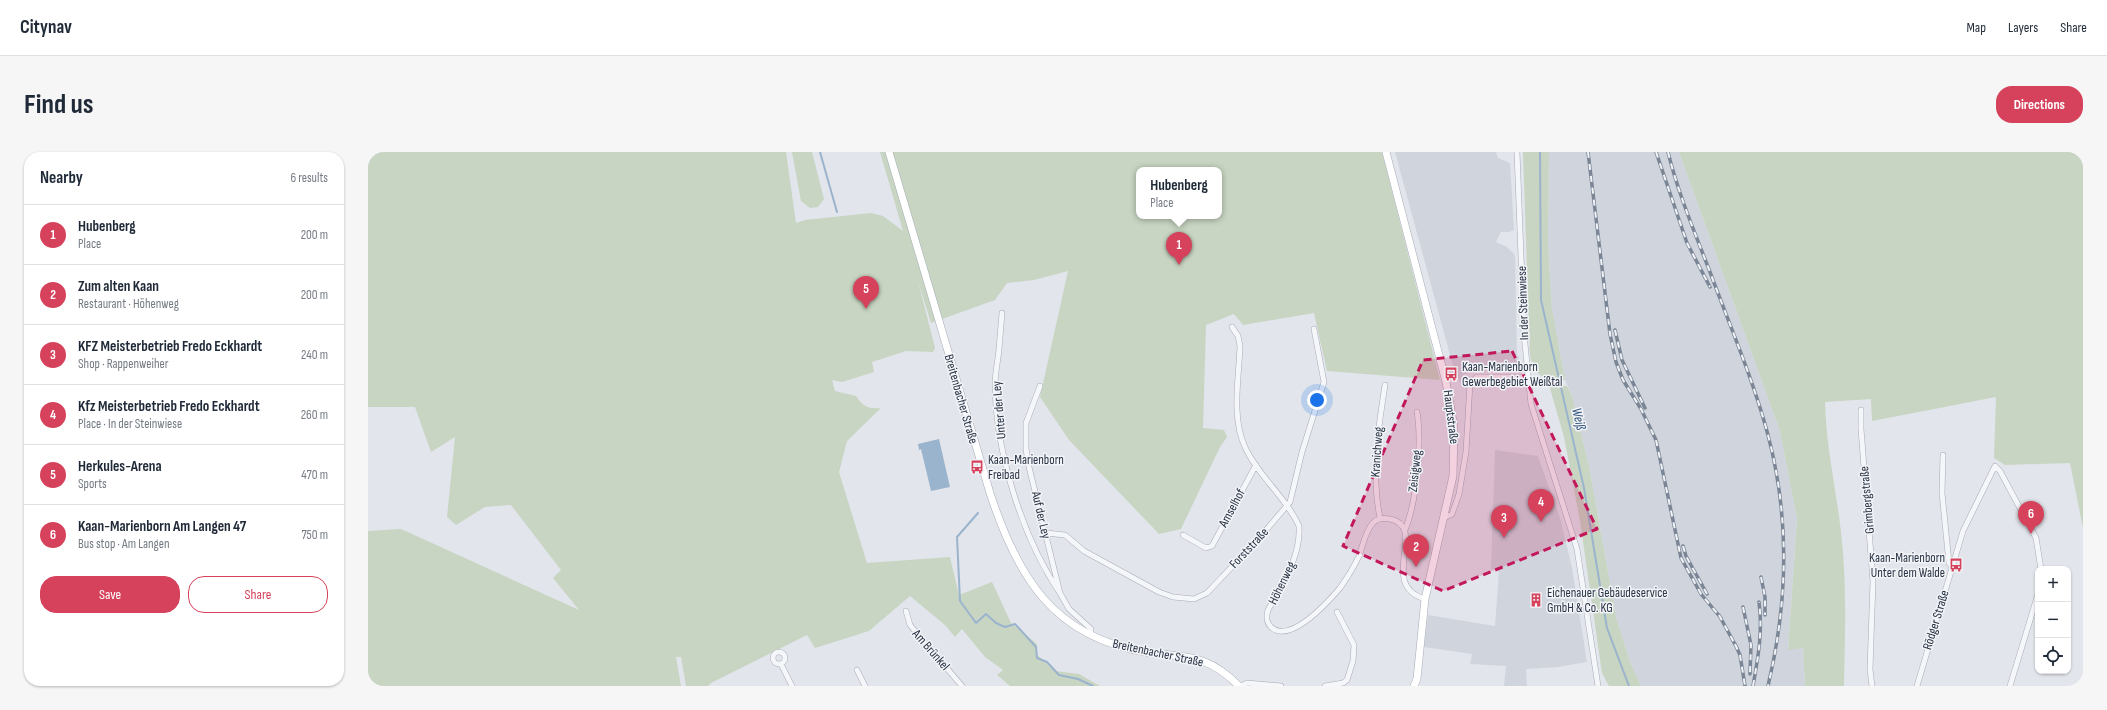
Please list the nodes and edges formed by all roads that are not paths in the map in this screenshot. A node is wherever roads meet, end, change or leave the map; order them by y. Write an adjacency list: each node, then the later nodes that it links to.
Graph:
1 (889, 152): 27 (street, Breitenbacher Straße)
2 (1386, 152): 16 (street, Hauptstraße)
3 (1517, 152): 7 (street, In der Steinwiese)
4 (1002, 313): 22 (street, Unter der Ley)
5 (1232, 327): 13 (street, Höhenweg)
6 (1314, 329): 14 (street, Forststraße)
7 (1528, 377): 16 (street); 37 (street, In der Steinwiese)
8 (1385, 385): 15 (street, Kranichweg)
9 (1040, 386): 18 (street, Auf der Ley)
10 (1861, 410): 38 (street, Grimbergstraße)
11 (1417, 412): 17 (street, Zeisigweg)
12 (1943, 454): 21 (street)
13 (1256, 465): 14 (street, Höhenweg); 19 (street, Amselhof)
14 (1286, 507): 15 (street, Höhenweg); 18 (street, Forststraße)
15 (1380, 518): 17 (street)
16 (1444, 518): 23 (street, Hauptstraße)
17 (1405, 530): 23 (street)
18 (1046, 533): 22 (street, Auf der Ley)
19 (1183, 535)
20 (2041, 566): 21 (street, Rödger Straße)
21 (1952, 567): 39 (street, Rödger Straße)
22 (1060, 593): 27 (street, Auf der Ley)
23 (1425, 599): 36 (street, Hauptstraße)
24 (2036, 602): 40 (street)
25 (906, 611): 32 (street, Am Brünkel)
26 (1337, 612): 35 (street)
27 (1090, 635): 33 (street, Breitenbacher Straße)
28 (781, 664): 30 (street)
29 (857, 670): 31 (street)
30 (792, 686)
31 (865, 686)
32 (962, 686)
33 (1240, 686): 34 (street)
34 (1281, 686)
35 (1325, 686)
36 (1414, 686)
37 (1598, 686)
38 (1872, 686)
39 (1917, 686)
40 (2010, 686)

